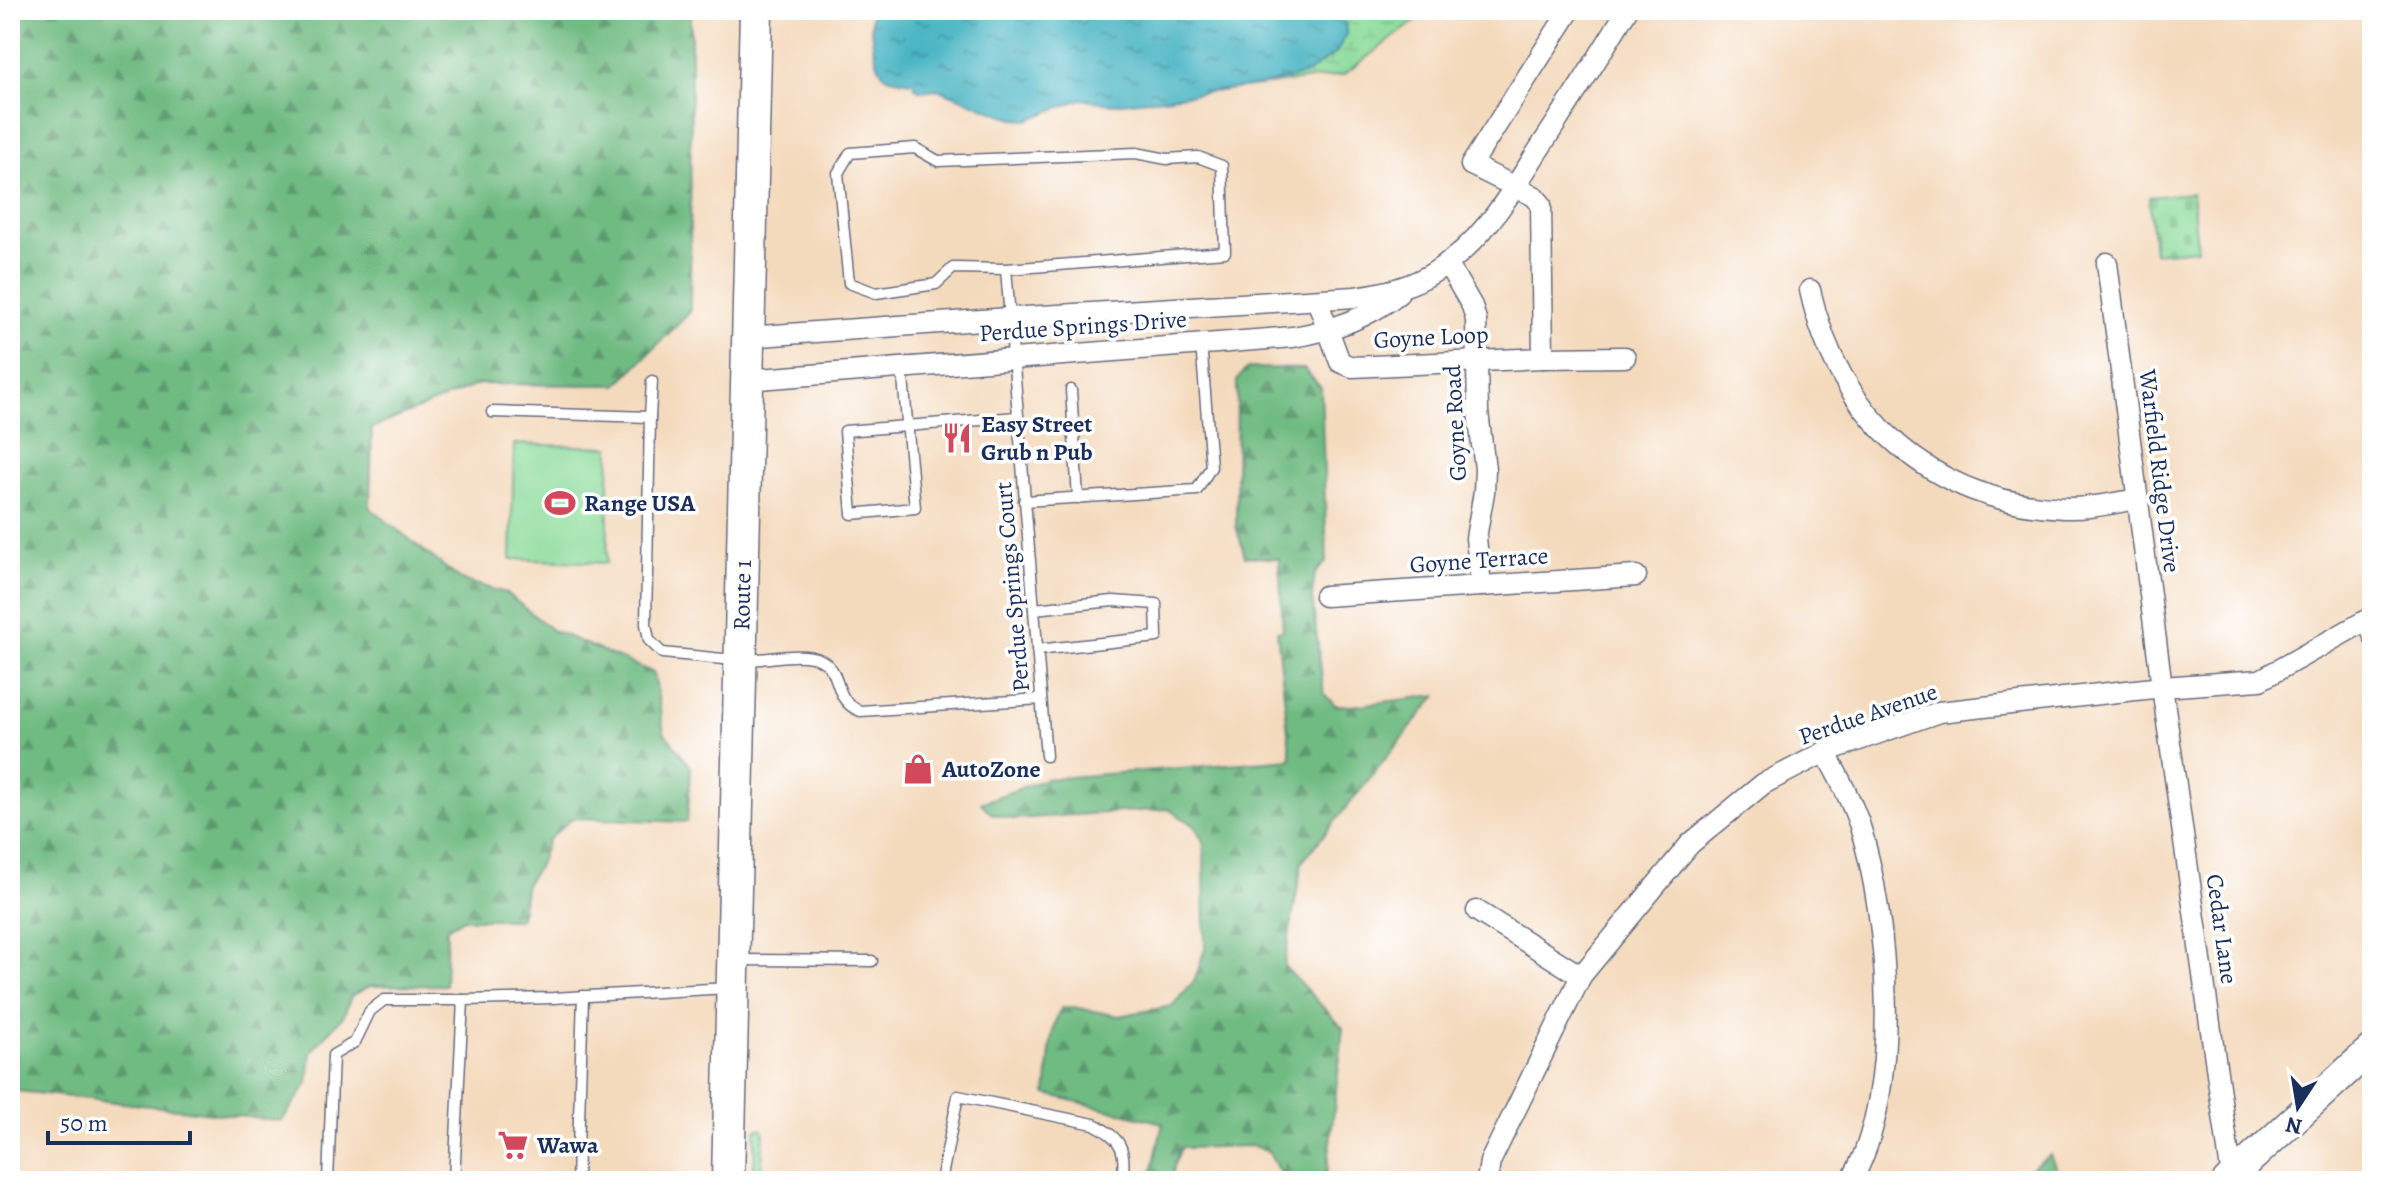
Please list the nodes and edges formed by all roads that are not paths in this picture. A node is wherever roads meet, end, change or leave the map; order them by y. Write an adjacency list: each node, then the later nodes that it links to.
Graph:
1 (756, 10): 13 (main road, Route 1)
2 (1570, 10): 4 (street)
3 (1627, 10): 4 (street, Perdue Springs Drive)
4 (1516, 188): 5 (street, Perdue Springs Drive); 17 (street)
5 (1447, 263): 8 (street, Perdue Springs Drive); 18 (street, Goyne Road)
6 (2107, 263): 28 (street, Warfield Ridge Drive)
7 (1006, 269): 7 (lane); 11 (lane, Perdue Springs Court)
8 (1410, 284): 10 (street, Perdue Springs Drive); 12 (street, Perdue Springs Drive)
9 (1810, 290): 28 (street)
10 (1317, 300): 11 (street, Perdue Springs Drive); 12 (street, Goyne Loop)
11 (1009, 318): 13 (street, Perdue Springs Drive); 15 (lane, Perdue Springs Court)
12 (1327, 329): 14 (street, Perdue Springs Drive); 18 (street, Goyne Loop)
13 (747, 337): 20 (main road, Route 1)
14 (1201, 343): 15 (street, Perdue Springs Drive); 27 (lane)
15 (1012, 357): 19 (street, Perdue Springs Drive); 25 (lane, Perdue Springs Court)
16 (1625, 357): 17 (street, Goyne Loop)
17 (1543, 358): 18 (street, Goyne Loop)
18 (1477, 361): 31 (street, Goyne Road)
19 (902, 367): 20 (street, Perdue Springs Drive); 26 (lane)
20 (746, 380): 37 (main road, Route 1)
21 (652, 381): 24 (lane)
22 (1071, 390): 27 (lane)
23 (492, 412): 24 (lane)
24 (650, 417): 37 (lane)
25 (1017, 417): 26 (lane); 29 (lane, Perdue Springs Court)
26 (907, 425): 26 (lane)
27 (1078, 498): 29 (lane)
28 (2137, 499): 38 (street, Warfield Ridge Drive)
29 (1024, 501): 33 (lane, Perdue Springs Court)
30 (1636, 576): 31 (street, Goyne Terrace)
31 (1481, 586): 32 (street, Goyne Terrace)
32 (1325, 596)
33 (1034, 609): 36 (lane, Perdue Springs Court); 36 (lane)
34 (2367, 621): 35 (lane); 38 (street, Perdue Avenue)
35 (2372, 644)
36 (1037, 650): 39 (lane, Perdue Springs Court)
37 (742, 660): 39 (lane); 44 (main road, Route 1)
38 (2162, 687): 40 (street, Perdue Avenue); 49 (street, Cedar Lane)
39 (1041, 699): 41 (lane, Perdue Springs Court)
40 (1825, 752): 45 (street, Perdue Avenue); 57 (street)
41 (1046, 756)
42 (1477, 911): 45 (street)
43 (872, 961): 44 (lane)
44 (734, 974): 46 (lane); 53 (main road, Route 1)
45 (1581, 976): 56 (street, Perdue Avenue)
46 (583, 996): 47 (lane); 52 (lane)
47 (463, 1000): 50 (lane); 51 (lane)
48 (2372, 1048): 49 (street)
49 (2229, 1179)
50 (328, 1181)
51 (454, 1181)
52 (577, 1181)
53 (728, 1181)
54 (941, 1181): 55 (lane)
55 (1122, 1181)
56 (1487, 1181)
57 (1851, 1181)

